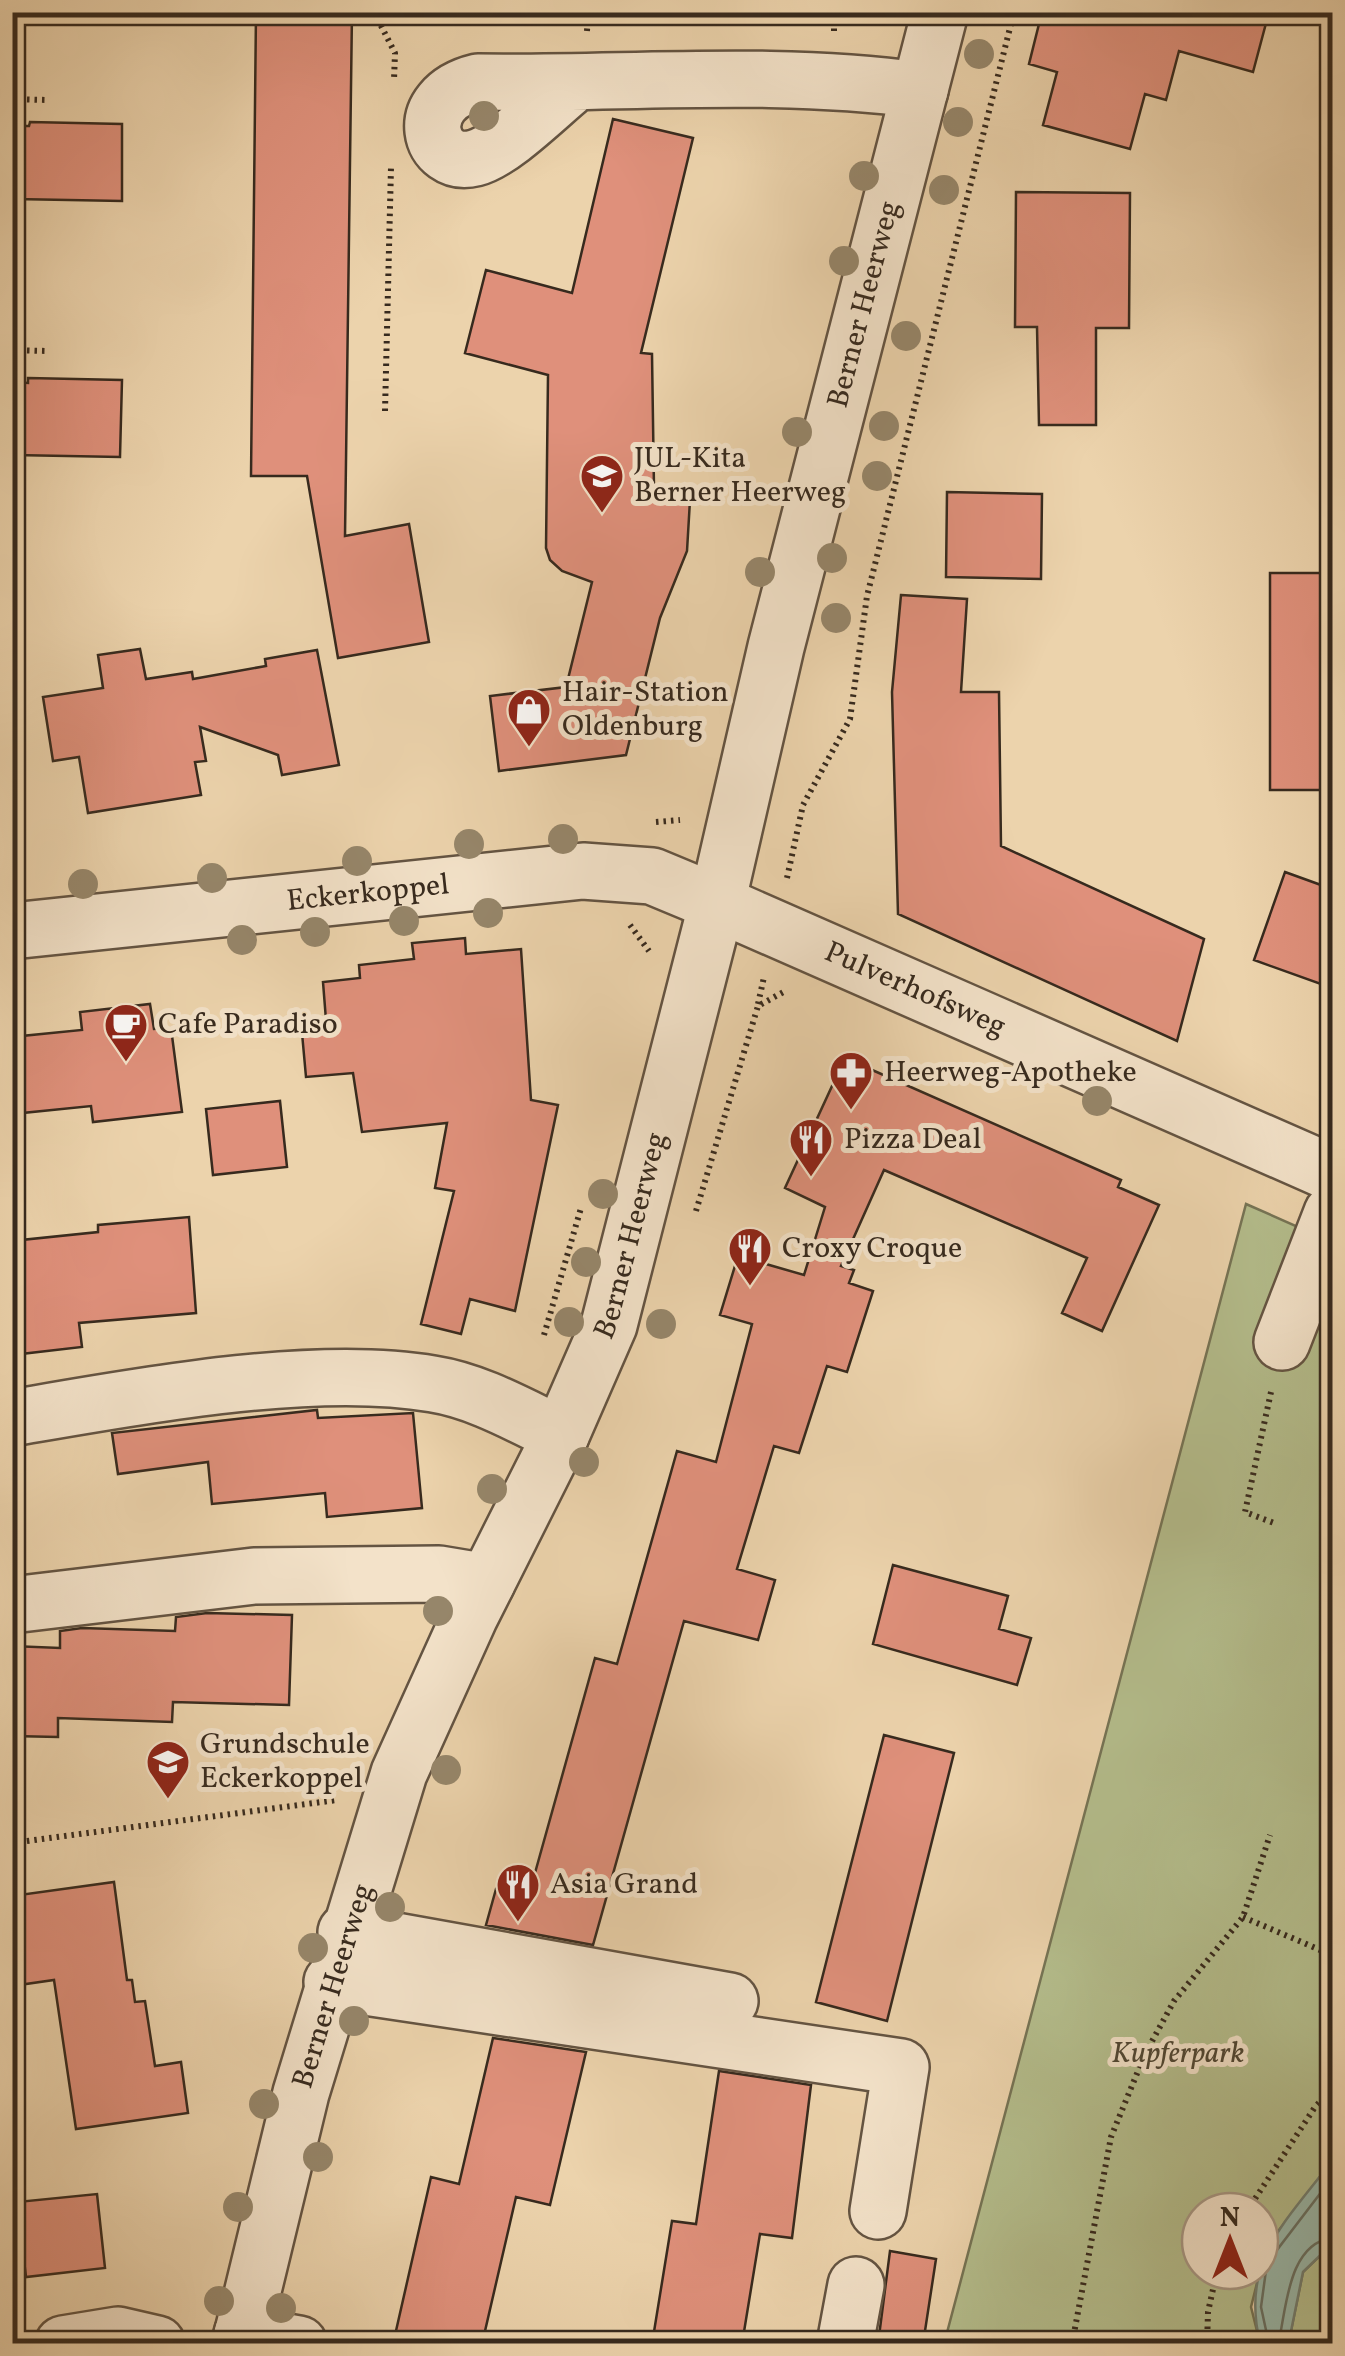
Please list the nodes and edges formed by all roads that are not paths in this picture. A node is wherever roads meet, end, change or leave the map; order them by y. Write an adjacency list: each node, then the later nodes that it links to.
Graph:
1 (940, 12): 3 (street, Berner Heerweg)
2 (574, 84): 3 (street)
3 (920, 90): 4 (street, Berner Heerweg)
4 (717, 903): 5 (street, Eckerkoppel); 6 (street, Pulverhofsweg); 10 (street, Berner Heerweg)
5 (20, 930)
6 (1332, 1173)
7 (1332, 1213): 8 (street)
8 (1282, 1342)
9 (12, 1418): 10 (street)
10 (561, 1435): 11 (street, Berner Heerweg)
11 (487, 1582): 12 (street); 13 (street, Berner Heerweg)
12 (12, 1605)
13 (339, 1957): 14 (street); 15 (street); 17 (street, Berner Heerweg)
14 (730, 2000)
15 (878, 2211)
16 (856, 2285): 21 (street)
17 (241, 2339): 20 (street)
18 (63, 2344): 19 (street)
19 (157, 2344)
20 (299, 2344)
21 (845, 2344)

